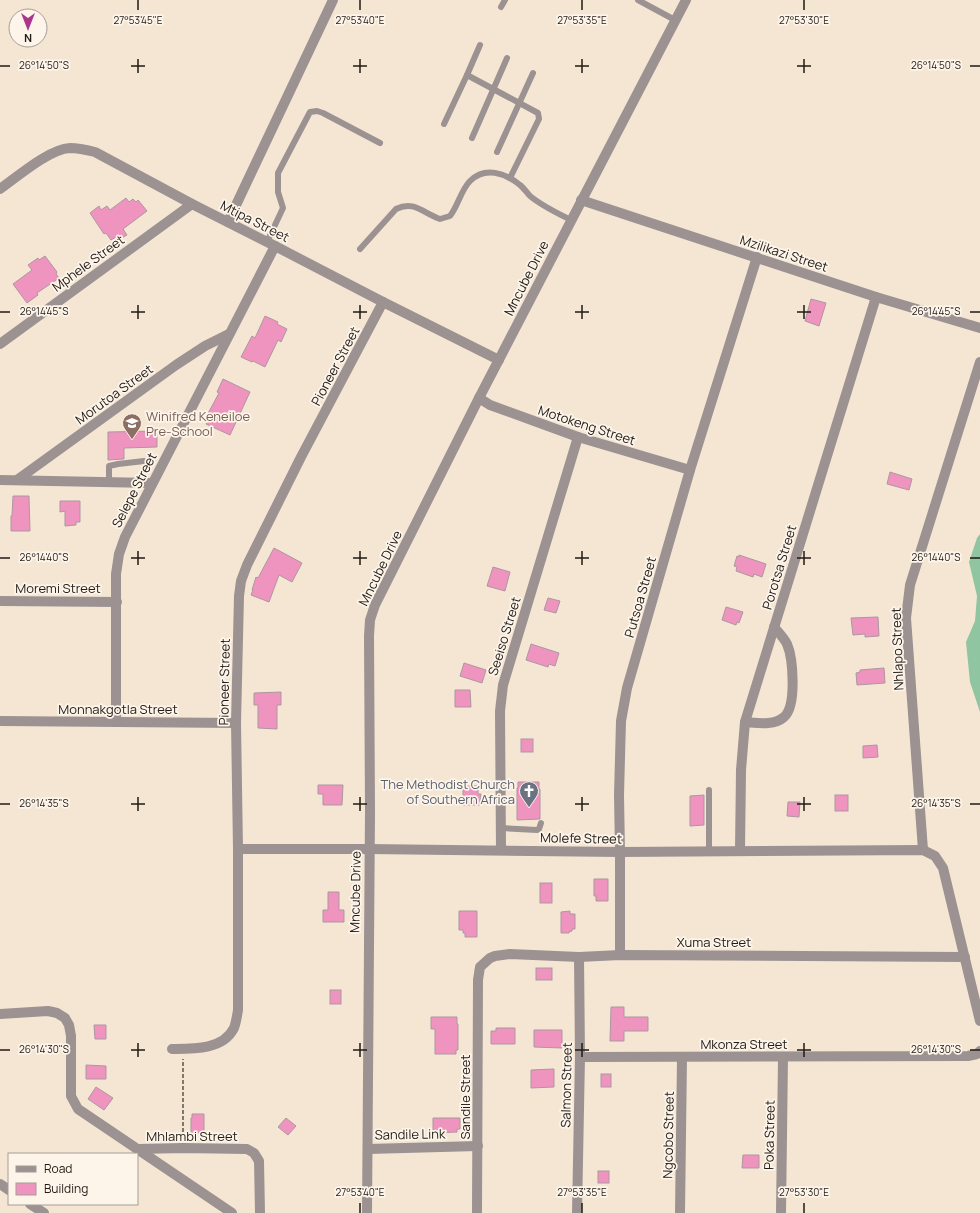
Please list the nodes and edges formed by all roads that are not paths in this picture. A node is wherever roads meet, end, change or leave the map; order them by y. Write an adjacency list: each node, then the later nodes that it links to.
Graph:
1 (333, 0): 22 (street)
2 (505, 0): 5 (lane)
3 (638, 0): 6 (lane)
4 (686, 0): 6 (street, Mncube Drive)
5 (501, 7)
6 (675, 20): 19 (street, Mncube Drive)
7 (480, 45): 10 (lane)
8 (507, 58): 11 (lane)
9 (533, 73): 12 (lane)
10 (467, 75): 11 (lane); 13 (lane)
11 (493, 89): 12 (lane); 14 (lane)
12 (520, 103): 16 (lane); 17 (lane)
13 (444, 124)
14 (472, 138)
15 (380, 143): 23 (lane)
16 (497, 152)
17 (510, 178): 21 (lane); 24 (lane)
18 (0, 189): 20 (street, Mtipa Street)
19 (581, 200): 21 (street, Mncube Drive); 25 (street, Mzilikazi Street)
20 (192, 204): 22 (street, Mtipa Street); 30 (street, Mphele Street)
21 (570, 220): 31 (street, Mncube Drive)
22 (228, 222): 23 (street, Mtipa Street)
23 (271, 244): 27 (street, Mtipa Street); 29 (street, Selepe Street)
24 (360, 249)
25 (757, 257): 26 (street, Mzilikazi Street); 36 (street, Putsoa Street)
26 (876, 297): 28 (street, Mzilikazi Street); 43 (street, Porotsa Street)
27 (383, 302): 31 (street, Mtipa Street); 47 (street, Pioneer Street)
28 (980, 328)
29 (229, 334): 38 (street, Morutoa Street); 40 (street, Selepe Street)
30 (0, 344)
31 (499, 360): 33 (street, Mncube Drive)
32 (980, 362): 55 (street, Nhlapo Street)
33 (479, 398): 34 (street, Motokeng Street); 52 (street, Mncube Drive)
34 (578, 437): 36 (street, Motokeng Street); 50 (street, Seeiso Street)
35 (144, 461): 39 (lane)
36 (690, 470): 57 (street, Putsoa Street)
37 (0, 480): 38 (street)
38 (17, 480): 39 (street)
39 (108, 482): 40 (street)
40 (152, 483): 42 (street, Selepe Street)
41 (0, 601): 42 (street, Moremi Street)
42 (117, 602): 45 (street, Selepe Street)
43 (774, 627): 46 (street, Porotsa Street); 46 (street)
44 (0, 721): 45 (street, Monnakgotla Street)
45 (116, 722): 47 (street, Monnakgotla Street)
46 (745, 722): 54 (street, Porotsa Street)
47 (236, 723): 51 (street, Pioneer Street)
48 (709, 790): 56 (lane)
49 (540, 823): 50 (lane)
50 (501, 828): 53 (street, Seeiso Street)
51 (238, 849): 52 (street, Molefe Street); 64 (street, Pioneer Street)
52 (369, 849): 53 (street, Molefe Street); 70 (street, Mncube Drive)
53 (501, 850): 57 (street, Molefe Street)
54 (740, 850): 55 (street, Molefe Street); 56 (street, Molefe Street)
55 (923, 850): 60 (street)
56 (709, 851): 57 (street, Molefe Street)
57 (620, 852): 58 (street, Putsoa Street)
58 (620, 955): 59 (street, Xuma Street); 60 (street, Xuma Street)
59 (579, 957): 61 (street, Xuma Street); 66 (street, Salmon Street)
60 (965, 957): 63 (street)
61 (478, 980): 69 (street, Sandile Street)
62 (0, 1014): 71 (street, Mhlambi Street)
63 (980, 1021)
64 (172, 1049)
65 (980, 1052): 68 (street, Mkonza Street)
66 (580, 1057): 67 (street, Mkonza Street); 78 (street, Salmon Street)
67 (682, 1057): 68 (street, Mkonza Street); 79 (street, Ngcobo Street)
68 (783, 1057): 80 (street, Poka Street)
69 (478, 1146): 70 (street, Sandile Link); 77 (street, Sandile Street)
70 (368, 1148): 76 (street, Mncube Drive)
71 (139, 1149): 74 (street, Mhlambi Street); 75 (street, Mhlambi Street)
72 (32, 1205): 73 (street)
73 (44, 1213)
74 (232, 1213)
75 (260, 1213)
76 (367, 1213)
77 (477, 1213)
78 (577, 1213)
79 (680, 1213)
80 (781, 1213)

